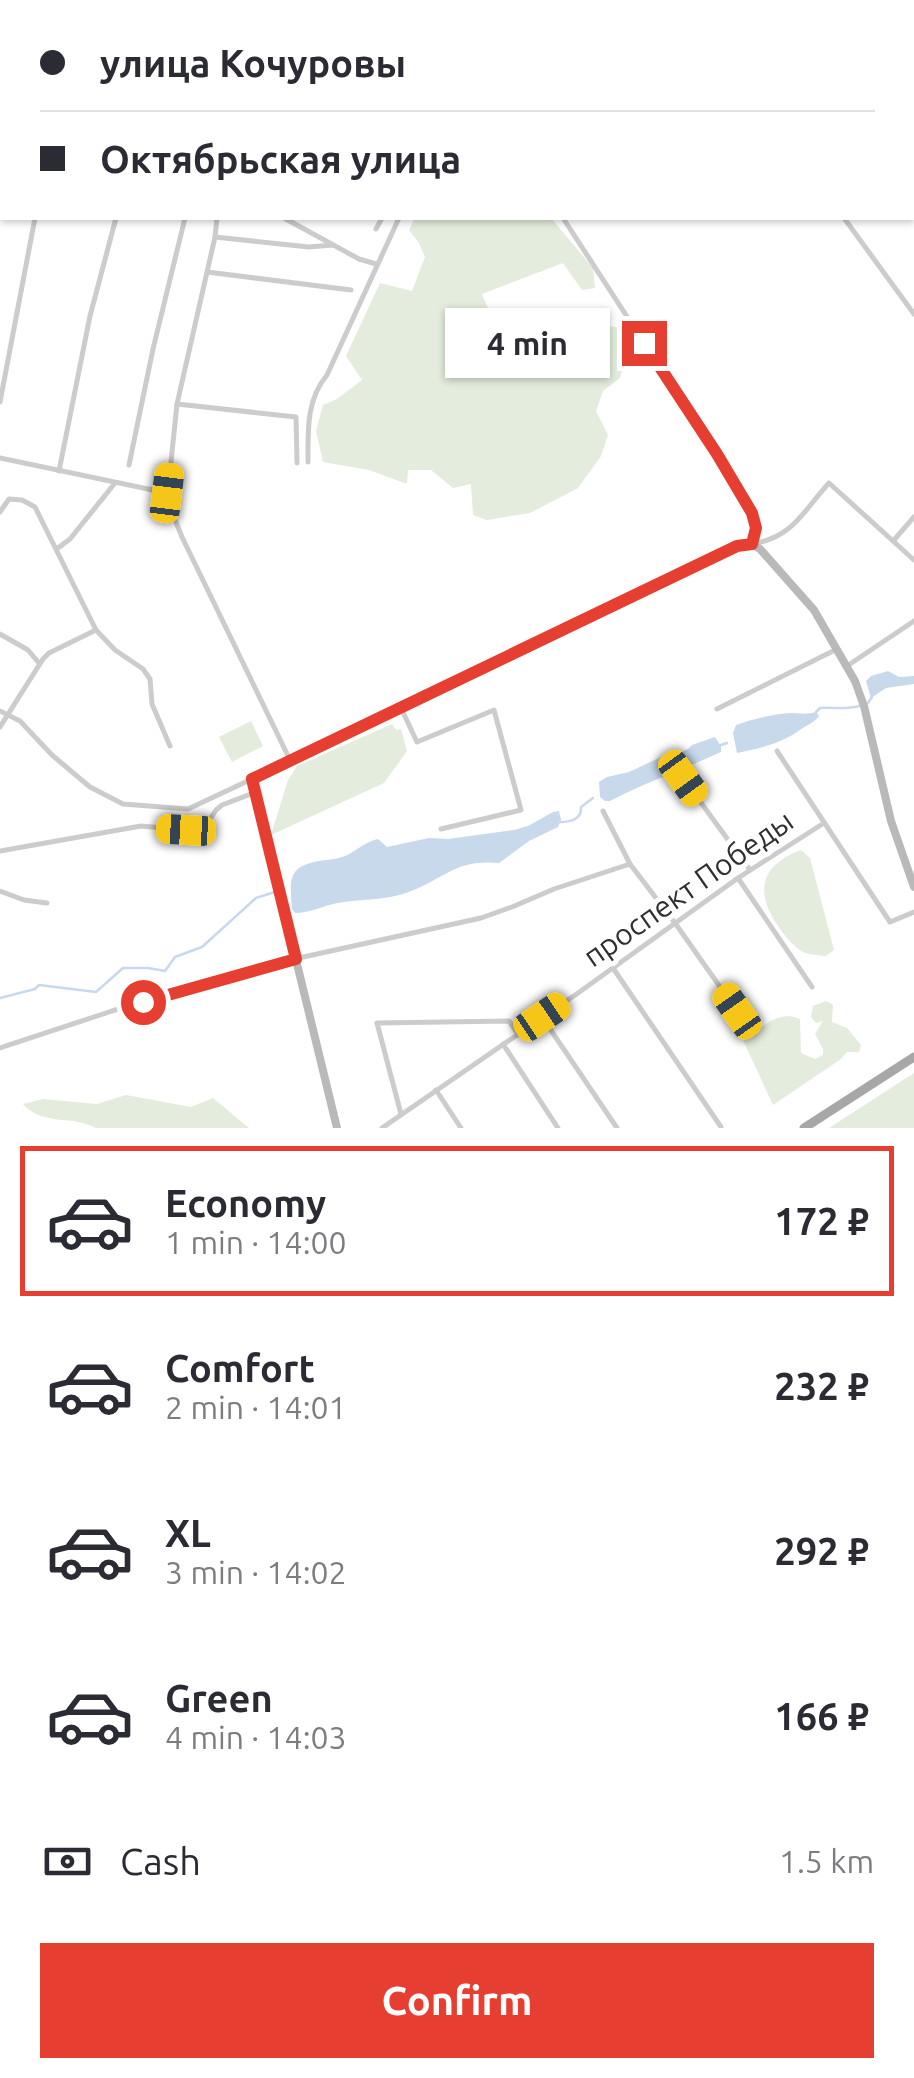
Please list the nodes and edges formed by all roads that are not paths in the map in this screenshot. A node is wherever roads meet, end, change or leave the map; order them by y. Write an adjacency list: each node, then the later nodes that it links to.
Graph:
1 (35, 220): 17 (street)
2 (115, 220): 23 (street)
3 (185, 220): 22 (street)
4 (217, 220): 11 (street)
5 (288, 220): 12 (street)
6 (381, 220): 10 (street)
7 (398, 220): 13 (street)
8 (563, 220): 29 (street)
9 (845, 220): 16 (street)
10 (376, 230)
11 (216, 237): 12 (street); 14 (street)
12 (332, 244): 13 (street)
13 (376, 264): 20 (street)
14 (207, 272): 15 (street); 18 (street)
15 (351, 290)
16 (914, 314)
17 (0, 402)
18 (177, 404): 21 (street); 25 (street)
19 (0, 458): 23 (street)
20 (308, 462)
21 (297, 463)
22 (129, 465)
23 (59, 471): 24 (street)
24 (115, 483): 25 (street); 30 (street)
25 (167, 493): 44 (street)
26 (0, 512): 30 (street)
27 (914, 517): 28 (street)
28 (894, 540): 29 (street); 31 (street)
29 (752, 544): 35 (street); 38 (street)
30 (56, 548): 33 (street)
31 (914, 560)
32 (914, 621): 37 (street)
33 (96, 630): 36 (street); 42 (street)
34 (0, 634): 36 (street)
35 (837, 650): 37 (street); 39 (street)
36 (39, 664): 40 (street)
37 (847, 666): 55 (street)
38 (401, 707): 44 (street); 50 (street)
39 (717, 710)
40 (3, 713): 41 (street); 46 (street)
41 (0, 727)
42 (170, 746)
43 (777, 751): 49 (street)
44 (290, 760): 46 (street)
45 (683, 778): 53 (street)
46 (252, 779): 47 (street)
47 (256, 792): 51 (street); 60 (street)
48 (603, 811): 52 (street)
49 (824, 822): 53 (street, проспект Победы); 58 (street)
50 (441, 829)
51 (0, 851)
52 (630, 864): 59 (street); 60 (street)
53 (750, 870): 54 (street, проспект Победы)
54 (738, 878): 59 (street, проспект Победы); 62 (street)
55 (914, 887)
56 (0, 891): 57 (street)
57 (47, 903)
58 (914, 912)
59 (675, 922): 61 (street, проспект Победы); 63 (street)
60 (296, 959): 67 (street); 73 (street)
61 (613, 967): 64 (street, проспект Победы); 72 (street)
62 (812, 987)
63 (737, 1011)
64 (542, 1017): 65 (street, проспект Победы); 76 (street)
65 (518, 1034): 66 (street, проспект Победы); 70 (street)
66 (503, 1044): 69 (street, проспект Победы); 75 (street)
67 (0, 1048)
68 (914, 1056): 77 (main road)
69 (436, 1090): 70 (street, проспект Победы); 74 (street)
70 (401, 1114): 71 (street, проспект Победы)
71 (386, 1127)
72 (720, 1127)
73 (337, 1128)
74 (461, 1128)
75 (558, 1128)
76 (617, 1128)
77 (804, 1128)

